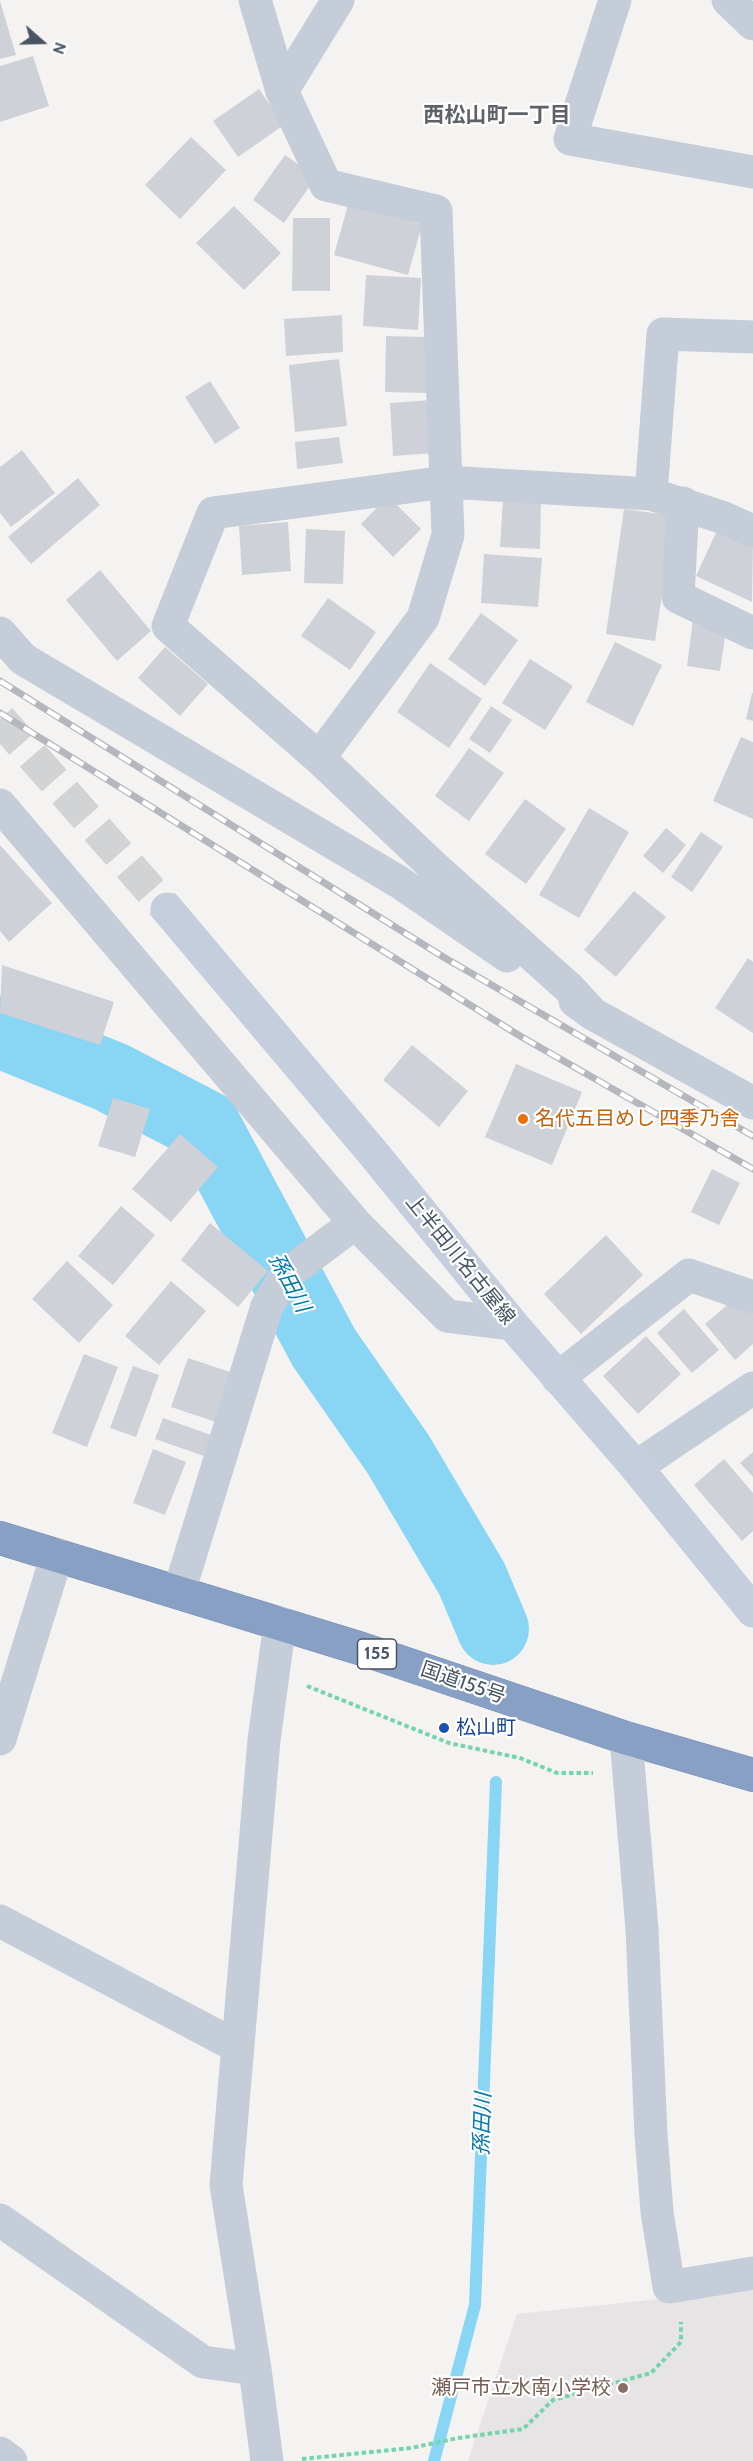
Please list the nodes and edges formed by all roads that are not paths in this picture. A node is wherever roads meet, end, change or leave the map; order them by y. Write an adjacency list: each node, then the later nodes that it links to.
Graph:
1 (255, 0): 6 (street)
2 (338, 0): 6 (street)
3 (615, 0): 7 (street)
4 (728, 0): 5 (street)
5 (753, 24)
6 (282, 91): 9 (street)
7 (753, 172)
8 (753, 338): 10 (street)
9 (446, 482): 10 (street); 15 (street); 15 (street)
10 (651, 494): 11 (street)
11 (683, 504): 12 (street); 14 (street)
12 (753, 531)
13 (0, 633): 18 (street)
14 (753, 633)
15 (319, 758): 17 (street)
16 (0, 805): 22 (street)
17 (433, 866): 18 (street); 20 (street)
18 (399, 882): 20 (street)
19 (167, 909): 24 (main road, 上半田川名古屋線)
20 (592, 1014): 21 (street)
21 (753, 1103)
22 (355, 1223): 24 (street); 30 (street)
23 (753, 1297): 25 (street)
24 (512, 1324): 25 (main road, 上半田川名古屋線)
25 (558, 1378): 27 (main road, 上半田川名古屋線)
26 (753, 1388): 27 (street)
27 (636, 1467): 31 (main road, 上半田川名古屋線)
28 (0, 1538): 29 (highway, 国道155号 / 155)
29 (57, 1555): 30 (highway, 国道155号 / 155); 34 (street)
30 (179, 1592): 32 (highway, 国道155号 / 155)
31 (753, 1611)
32 (280, 1623): 33 (highway, 国道155号 / 155); 37 (street)
33 (626, 1738): 35 (highway, 国道155号 / 155); 39 (street)
34 (0, 1739)
35 (753, 1775)
36 (0, 1921): 37 (street)
37 (238, 2047): 40 (street)
38 (0, 2220): 40 (street)
39 (753, 2273)
40 (255, 2369): 42 (street)
41 (0, 2453): 43 (street)
42 (283, 2460)
43 (11, 2461)

